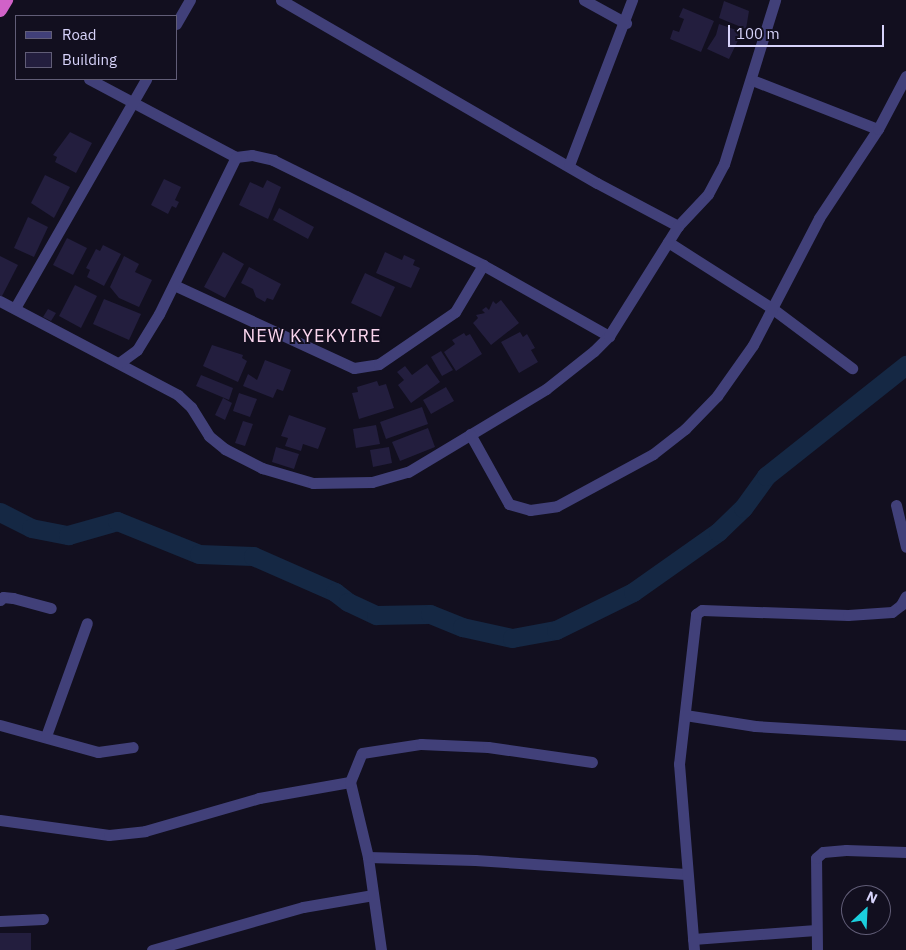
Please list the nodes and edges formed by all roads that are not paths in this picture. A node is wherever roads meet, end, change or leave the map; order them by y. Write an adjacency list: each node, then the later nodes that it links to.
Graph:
1 (6, 0): 7 (highway)
2 (190, 0): 8 (street)
3 (281, 0): 17 (street)
4 (584, 0): 9 (street)
5 (632, 0): 9 (street)
6 (775, 0): 13 (street)
7 (0, 10)
8 (178, 21)
9 (626, 23): 17 (street)
10 (906, 76): 15 (street)
11 (91, 80): 14 (street)
12 (145, 80): 14 (street)
13 (752, 80): 15 (street); 18 (street)
14 (134, 102): 16 (street); 23 (street)
15 (878, 130): 24 (street)
16 (236, 156): 20 (street); 21 (street)
17 (569, 165): 18 (street)
18 (678, 226): 19 (street)
19 (668, 242): 24 (street); 25 (street)
20 (483, 265): 21 (street); 25 (street)
21 (174, 285): 26 (street)
22 (0, 301): 23 (street)
23 (15, 308): 26 (street)
24 (773, 309): 27 (street); 28 (street)
25 (609, 336): 28 (street)
26 (119, 363): 28 (street)
27 (852, 368)
28 (470, 434)
29 (896, 504): 30 (street)
30 (906, 547)
31 (906, 596): 35 (street)
32 (0, 600): 33 (street)
33 (51, 608)
34 (86, 623): 38 (street)
35 (684, 715): 37 (street); 45 (street)
36 (0, 725): 38 (street)
37 (906, 735)
38 (46, 736): 39 (street)
39 (134, 747)
40 (592, 762): 41 (street)
41 (350, 782): 42 (street); 44 (street)
42 (0, 820)
43 (906, 852): 49 (street)
44 (368, 857): 45 (street); 46 (street)
45 (686, 874): 50 (street)
46 (372, 895): 51 (street); 52 (street)
47 (43, 919): 48 (street)
48 (0, 922)
49 (816, 930): 50 (street); 53 (street)
50 (694, 944)
51 (152, 950)
52 (381, 950)
53 (817, 950)

